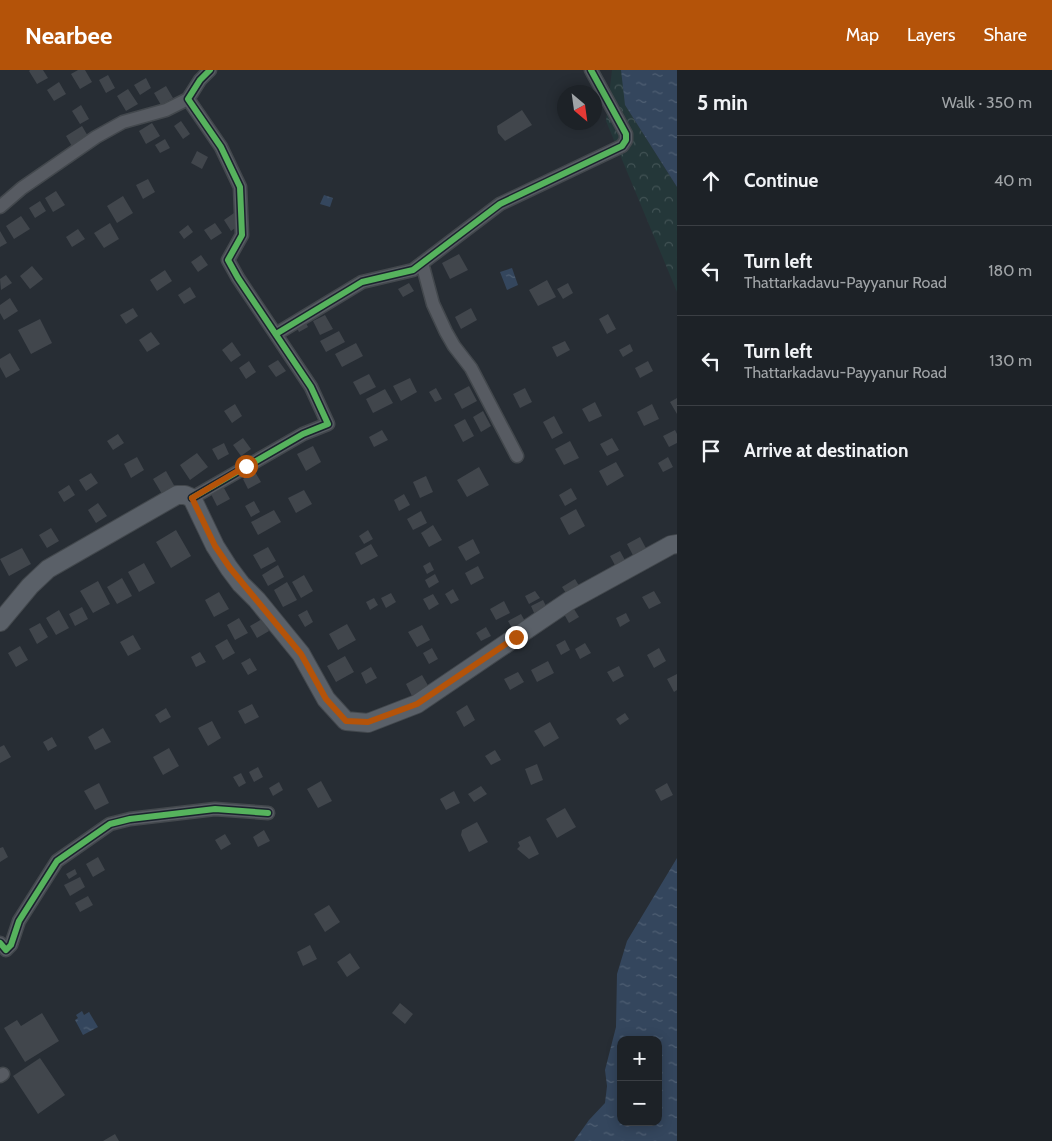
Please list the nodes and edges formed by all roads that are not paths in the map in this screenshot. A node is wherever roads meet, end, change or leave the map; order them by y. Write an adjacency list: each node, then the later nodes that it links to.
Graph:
1 (210, 70): 3 (street)
2 (591, 70): 5 (street)
3 (188, 99): 4 (street); 6 (street)
4 (0, 207)
5 (422, 263): 6 (street); 7 (street)
6 (276, 334): 8 (street)
7 (517, 456)
8 (192, 498): 9 (main road); 10 (main road)
9 (677, 544)
10 (0, 622)
11 (268, 813): 12 (street)
12 (0, 943)

